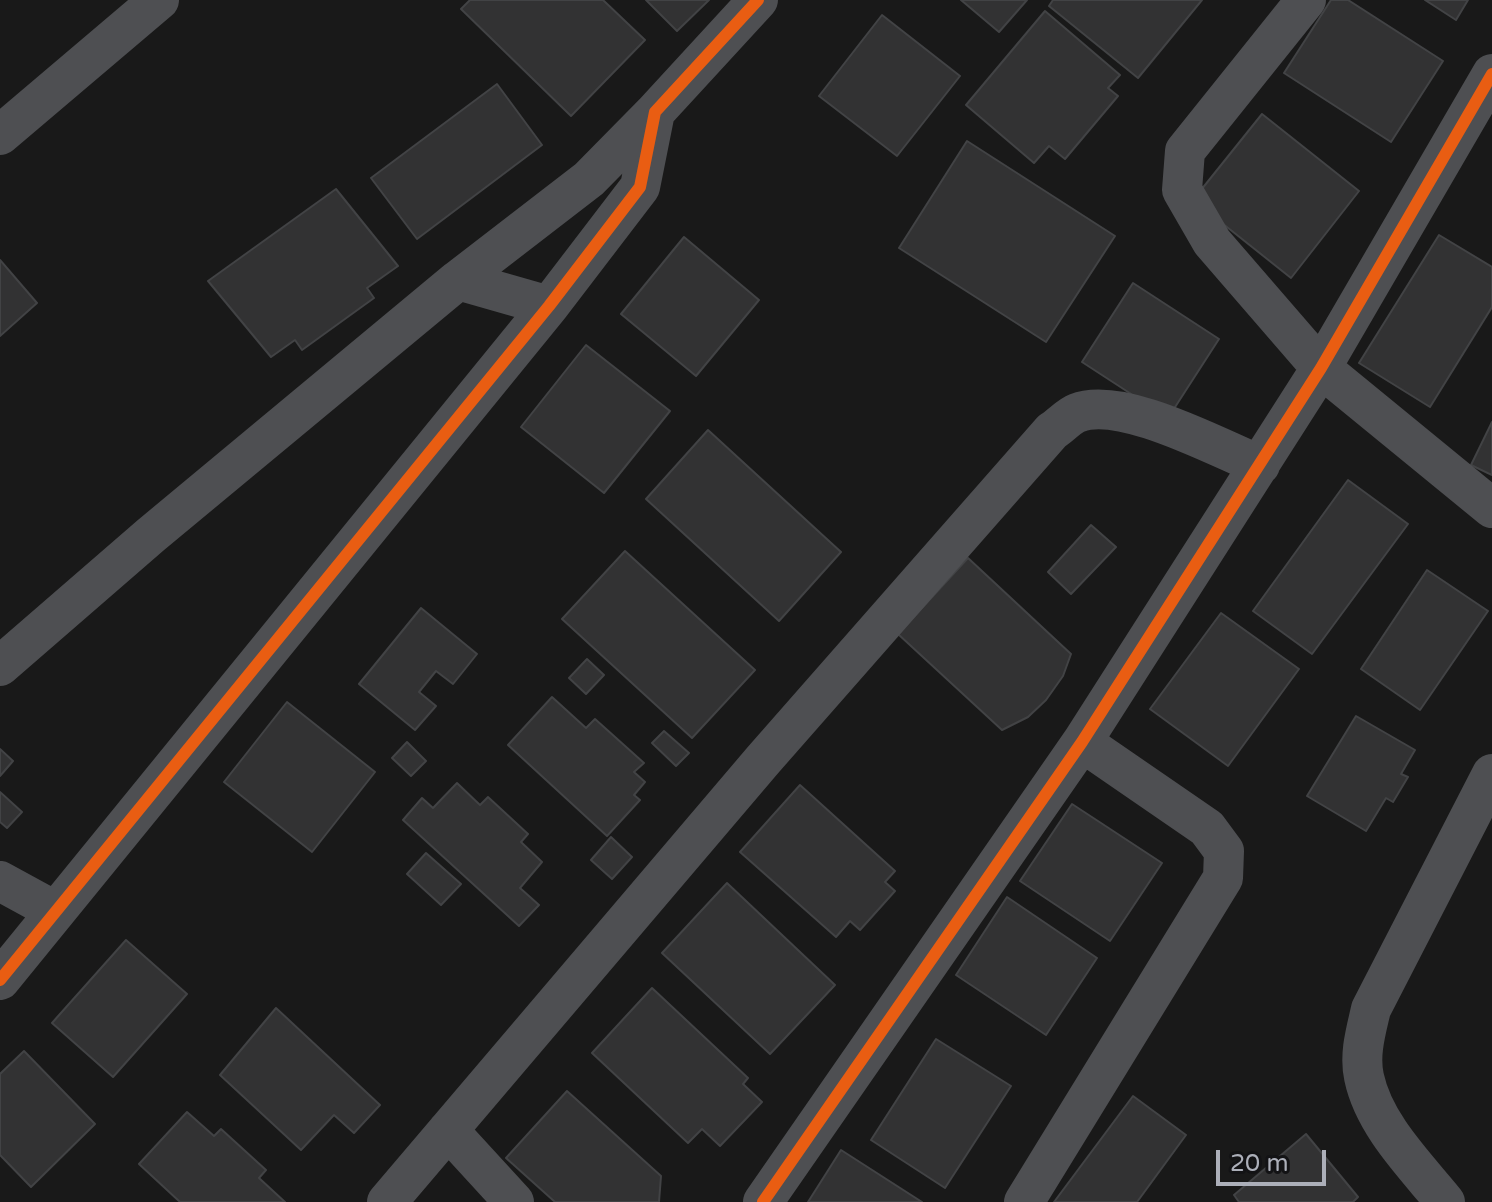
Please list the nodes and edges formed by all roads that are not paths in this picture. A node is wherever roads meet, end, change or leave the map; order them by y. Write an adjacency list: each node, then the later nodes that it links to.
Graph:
1 (159, 0): 6 (street)
2 (758, 0): 5 (street)
3 (1306, 0): 9 (street)
4 (1492, 74): 9 (street)
5 (655, 112): 7 (street); 8 (street)
6 (0, 135)
7 (458, 280): 8 (street); 12 (street)
8 (549, 306): 16 (street)
9 (1321, 368): 10 (street); 11 (street)
10 (1260, 465): 13 (street); 18 (street)
11 (1492, 508)
12 (0, 666)
13 (1082, 742): 21 (street); 22 (street)
14 (1492, 774): 23 (street)
15 (0, 881): 16 (street)
16 (55, 911): 17 (street)
17 (0, 980)
18 (448, 1130): 19 (street); 20 (street)
19 (387, 1202)
20 (514, 1202)
21 (763, 1202)
22 (1024, 1202)
23 (1445, 1202)

